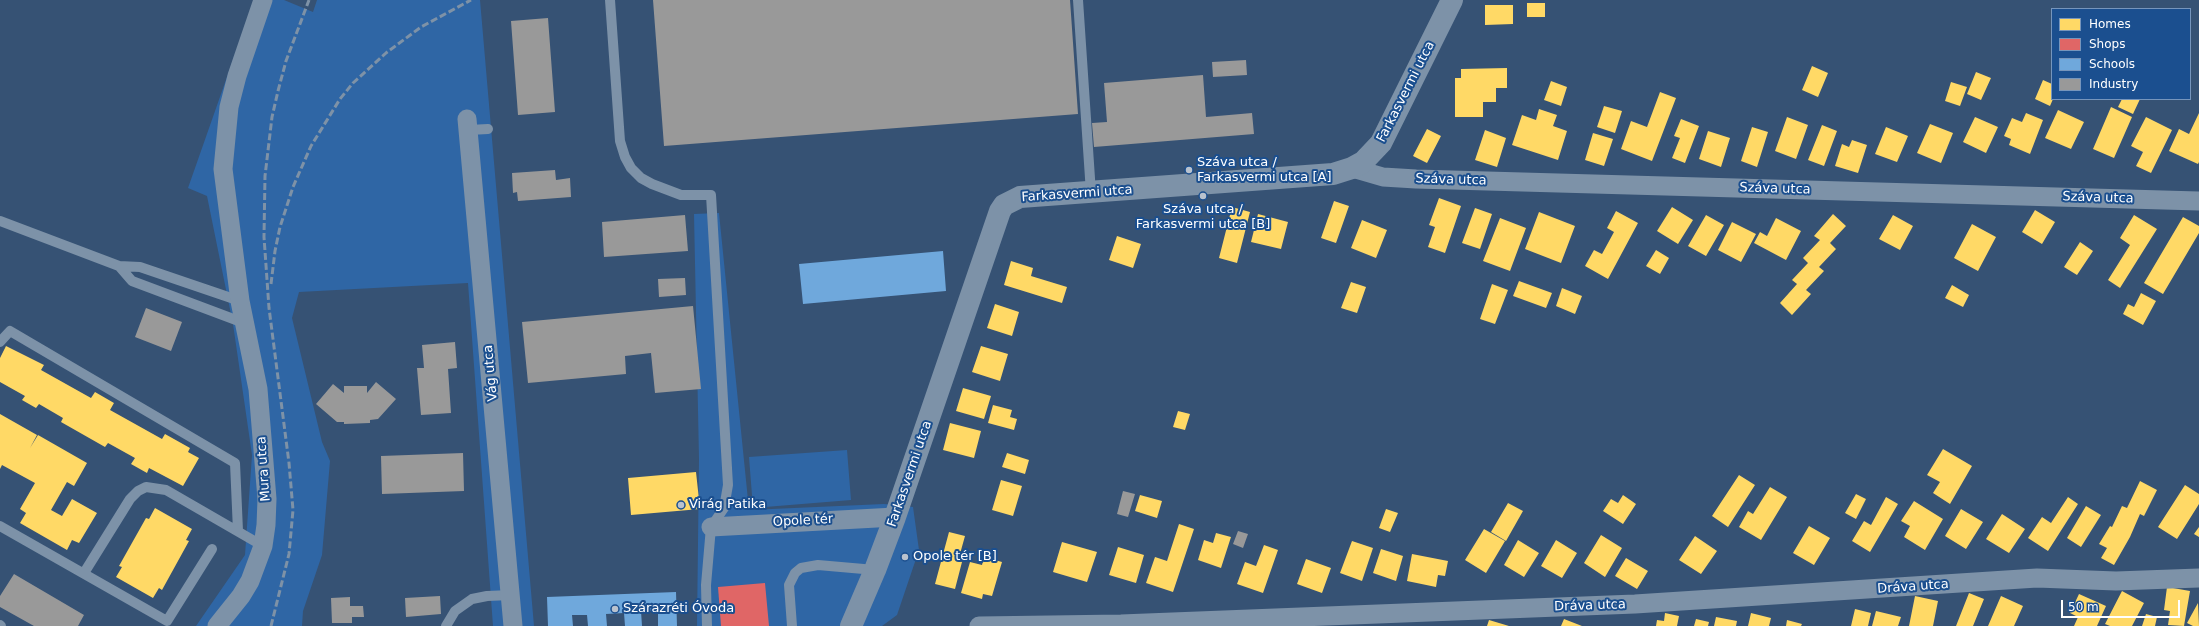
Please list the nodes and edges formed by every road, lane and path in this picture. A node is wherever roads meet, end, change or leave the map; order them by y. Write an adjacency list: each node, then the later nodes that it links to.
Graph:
1 (263, 0): 12 (street, Mura utca)
2 (610, 0): 17 (lane)
3 (1078, 0): 8 (lane)
4 (1447, 2): 7 (street, Farkasvermi utca)
5 (468, 124): 6 (lane); 24 (street, Vág utca)
6 (488, 129)
7 (1352, 168): 8 (street, Farkasvermi utca); 9 (street, Száva utca)
8 (1091, 193): 15 (street, Farkasvermi utca)
9 (2199, 201)
10 (0, 221): 11 (lane)
11 (119, 266): 12 (lane); 13 (lane)
12 (240, 301): 13 (street, Mura utca)
13 (244, 323): 19 (street, Mura utca)
14 (0, 342): 18 (lane)
15 (895, 517): 17 (street, Opole tér); 21 (street, Farkasvermi utca)
16 (0, 526): 22 (lane)
17 (711, 527): 28 (lane)
18 (238, 531): 19 (lane); 22 (lane)
19 (263, 546): 25 (street, Mura utca)
20 (212, 549): 22 (lane)
21 (876, 570): 29 (lane); 30 (street, Farkasvermi utca)
22 (84, 573)
23 (2199, 578): 31 (street, Dráva utca)
24 (511, 594): 26 (lane); 27 (street, Vág utca)
25 (217, 626)
26 (446, 626)
27 (513, 626)
28 (707, 626)
29 (792, 626)
30 (851, 626)
31 (979, 626)

